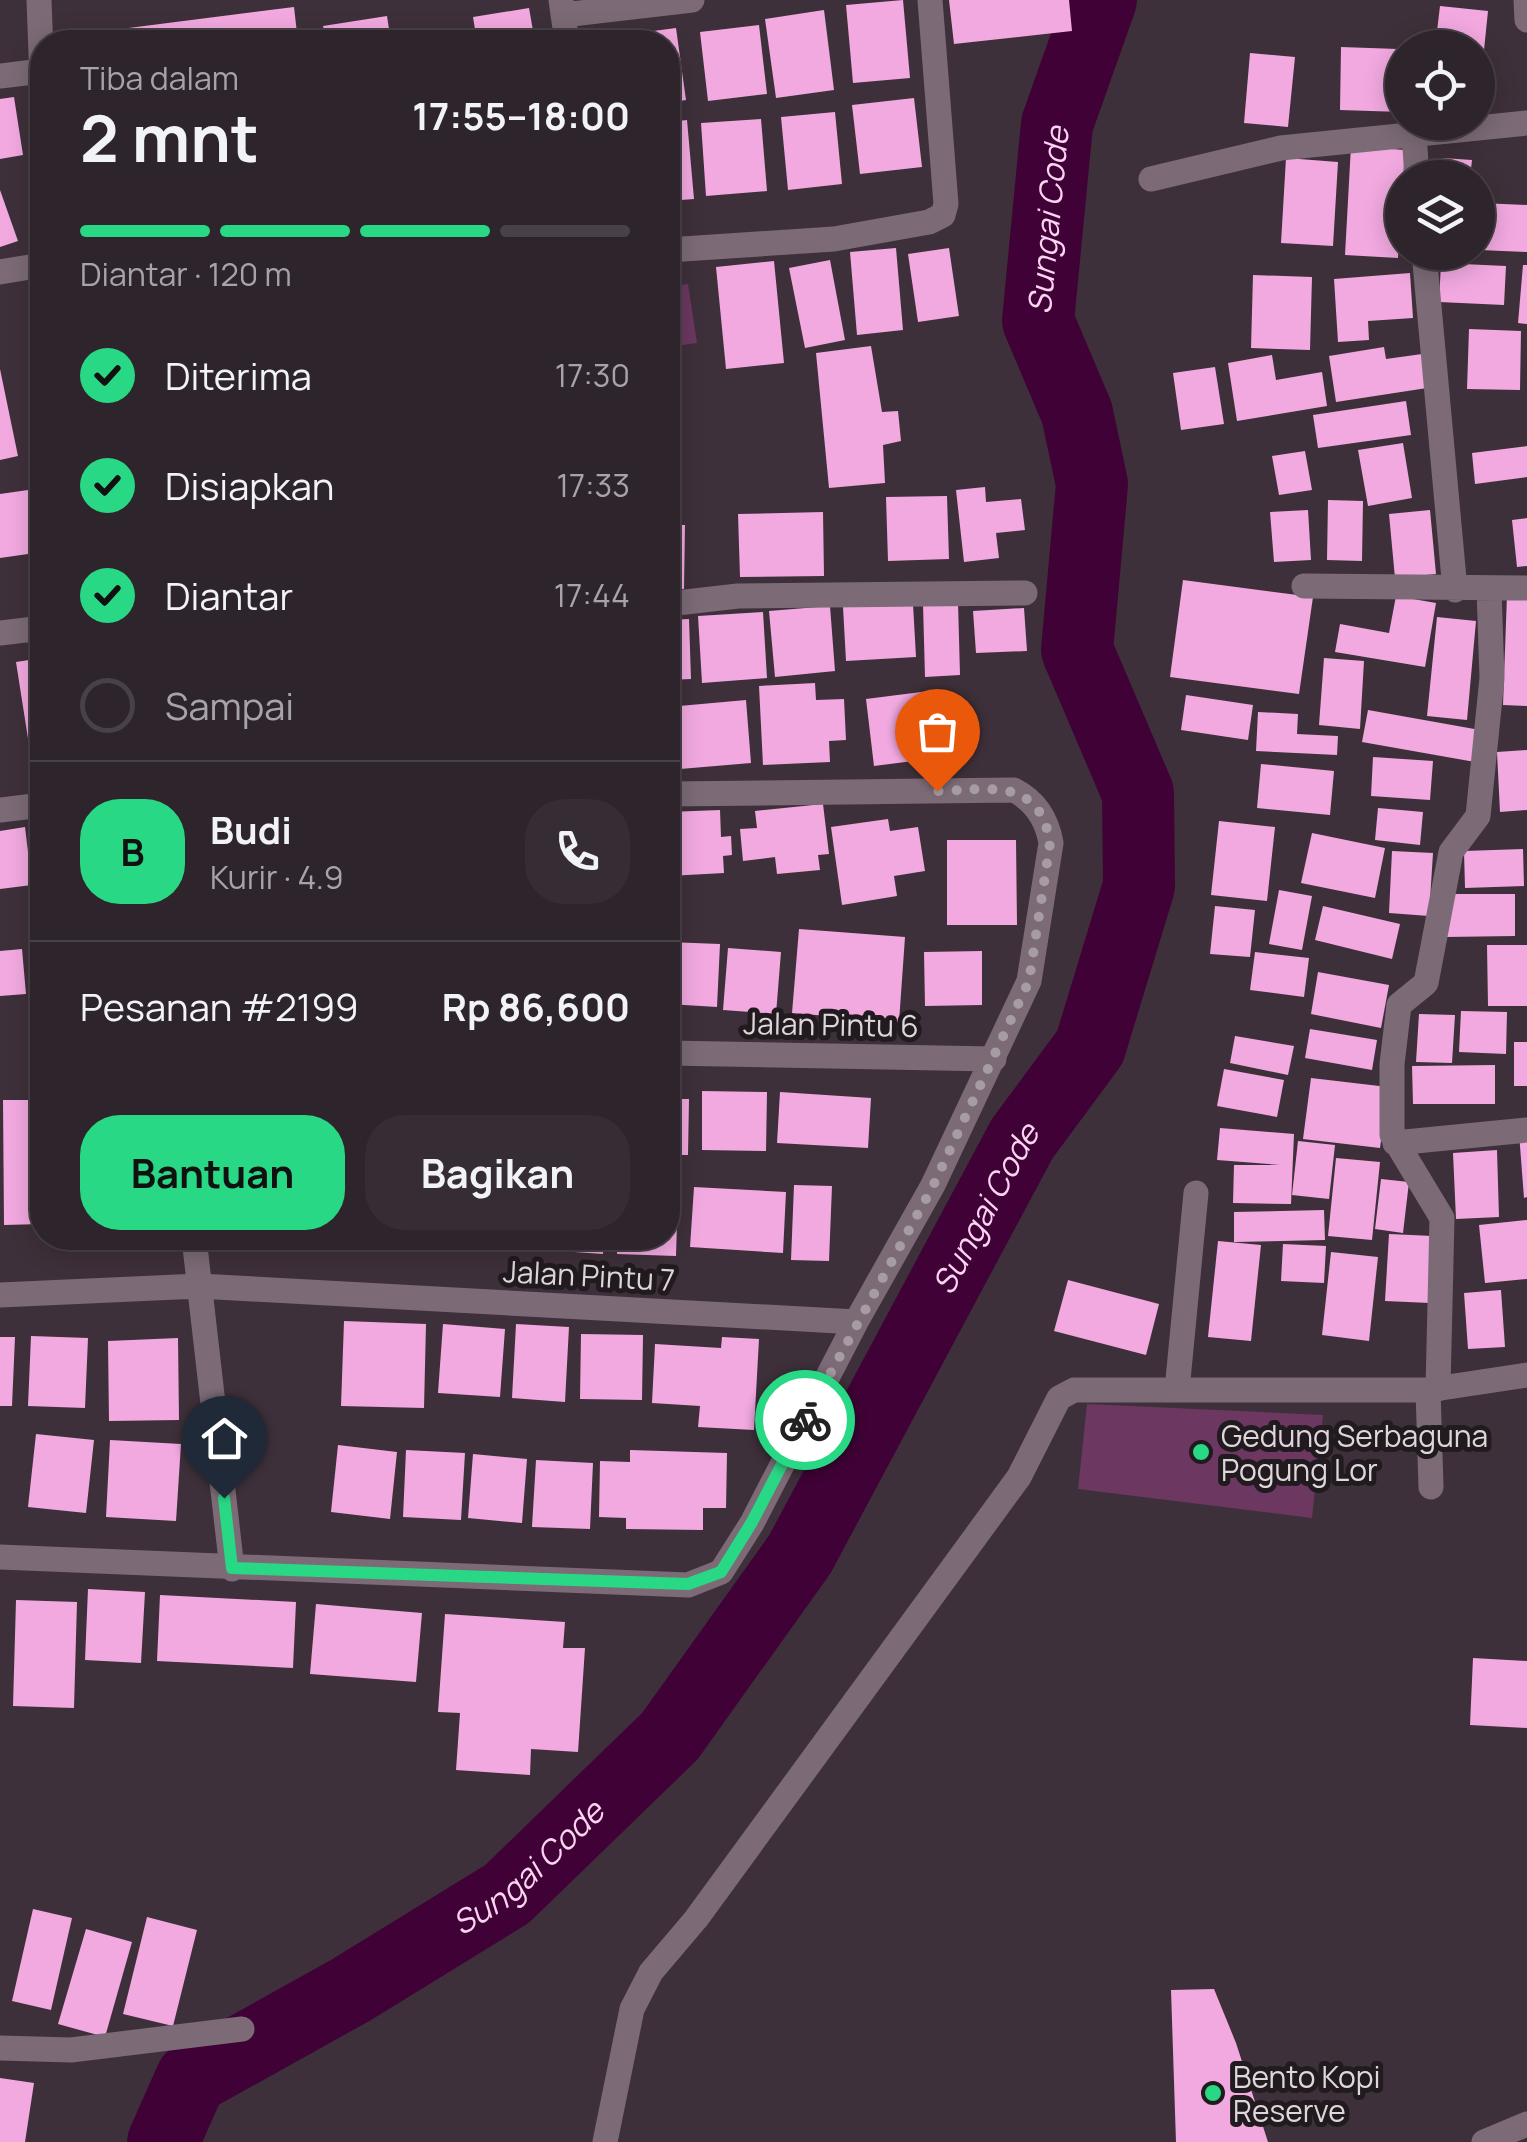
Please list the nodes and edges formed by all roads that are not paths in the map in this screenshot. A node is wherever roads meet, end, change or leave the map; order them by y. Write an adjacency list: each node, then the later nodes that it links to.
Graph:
1 (38, 0): 8 (street)
2 (692, 0): 5 (street)
3 (930, 0): 15 (street)
4 (1526, 0): 7 (street)
5 (659, 2): 6 (street)
6 (562, 8)
7 (1527, 20)
8 (40, 30)
9 (30, 72): 10 (street)
10 (0, 76)
11 (1527, 123): 12 (street)
12 (1495, 126)
13 (1385, 136): 14 (street)
14 (1151, 179)
15 (680, 249)
16 (30, 267): 18 (street)
17 (1426, 270): 22 (street)
18 (0, 272)
19 (1304, 586): 22 (street)
20 (1489, 588): 21 (street); 22 (street); 33 (street)
21 (1527, 588)
22 (1455, 590)
23 (1025, 594): 24 (street)
24 (680, 603)
25 (30, 629): 26 (street)
26 (0, 632)
27 (680, 794): 31 (street)
28 (30, 806): 29 (street)
29 (0, 810)
30 (680, 1053): 31 (street, Jalan Pintu 6)
31 (994, 1059): 38 (street)
32 (1527, 1130): 33 (street)
33 (1396, 1143): 40 (street)
34 (1196, 1193): 41 (street)
35 (195, 1250): 36 (street)
36 (199, 1286): 37 (street, Jalan Pintu 7); 38 (street, Jalan Pintu 7); 44 (street)
37 (0, 1294)
38 (856, 1322): 44 (street)
39 (1527, 1376): 40 (street)
40 (1433, 1389): 41 (street); 42 (street)
41 (1177, 1390): 48 (street)
42 (1431, 1487)
43 (0, 1557): 44 (street)
44 (232, 1568)
45 (242, 2030): 46 (street)
46 (0, 2048)
47 (1527, 2124): 49 (street)
48 (605, 2142)
49 (1484, 2142)

